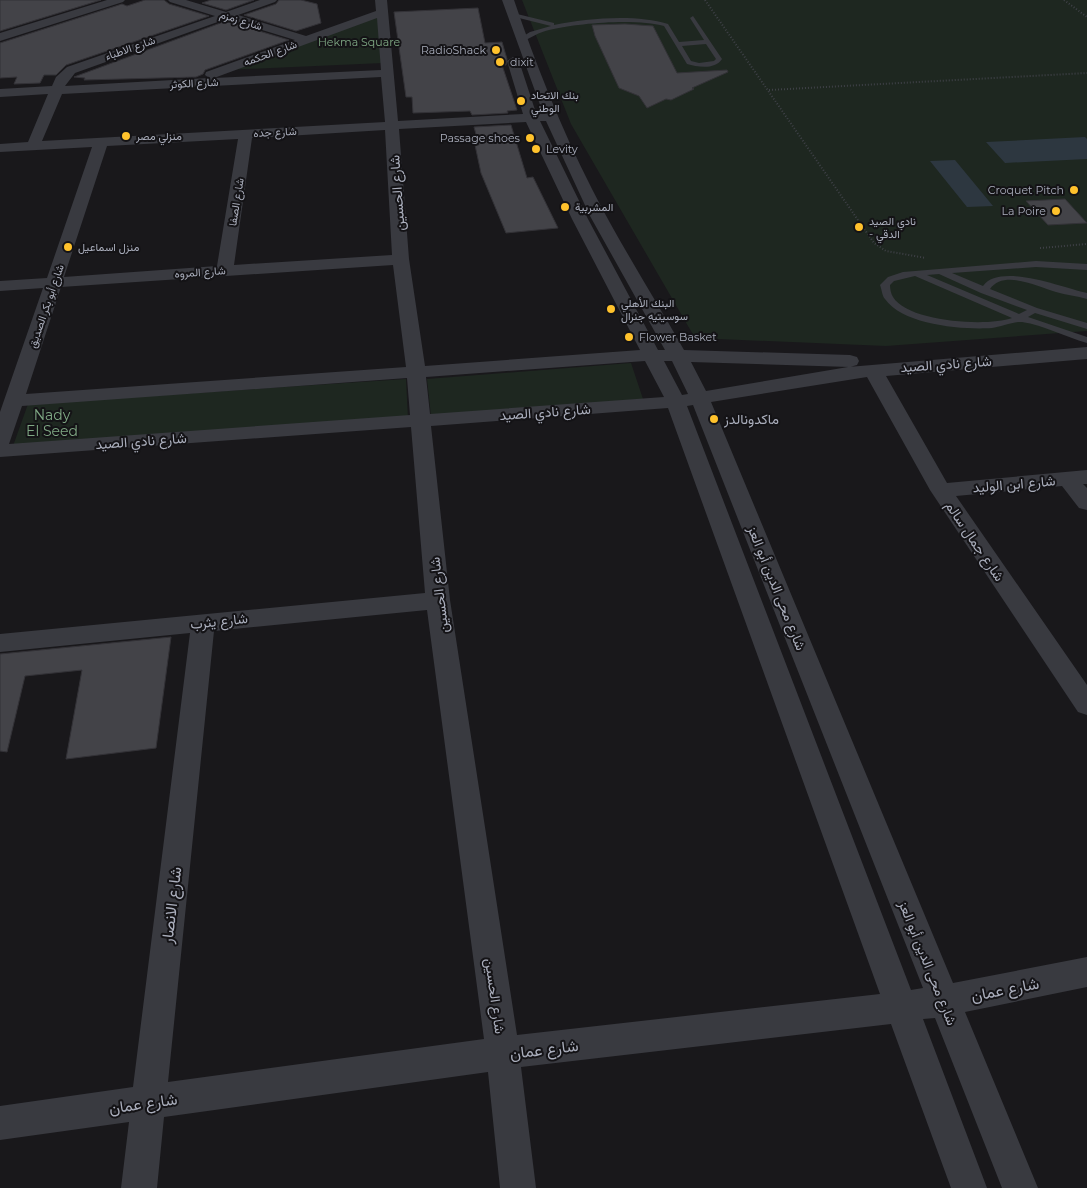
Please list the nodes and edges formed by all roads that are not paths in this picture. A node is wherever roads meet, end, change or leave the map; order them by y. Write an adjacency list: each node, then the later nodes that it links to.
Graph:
1 (119, 0): 11 (street)
2 (174, 0): 7 (street, شارع زمزم)
3 (271, 0): 7 (street, شارع الاطباء)
4 (494, 0): 20 (street, شارع محى الدين أبو العز)
5 (508, 0): 8 (street, شارع محى الدين أبو العز)
6 (382, 6): 12 (street, شارع الحكمه); 16 (street, شارع الحسين)
7 (225, 15): 12 (street, شارع زمزم); 18 (street, شارع الاطباء)
8 (512, 15): 10 (lane); 13 (street, شارع محى الدين أبو العز)
9 (693, 18): 14 (lane)
10 (557, 25): 13 (lane); 15 (lane)
11 (0, 37)
12 (307, 40): 17 (street, شارع الحكمه)
13 (521, 40): 20 (street, شارع محى الدين أبو العز)
14 (708, 42): 15 (lane); 15 (lane)
15 (677, 44)
16 (388, 73): 17 (street, شارع الكوثر); 21 (street, شارع الحسين)
17 (186, 83): 18 (street, شارع الكوثر)
18 (56, 90): 19 (street, شارع الكوثر); 24 (street, شارع الاطباء)
19 (0, 93)
20 (541, 117): 21 (street, شارع جده); 40 (street, شارع محى الدين أبو العز); 41 (street, شارع محى الدين أبو العز)
21 (392, 126): 22 (street, شارع جده); 26 (street, شارع الحسين)
22 (246, 134): 23 (street, شارع جده); 28 (street, شارع الصفا)
23 (101, 142): 24 (street, شارع جده); 31 (street, شارع أبو بكر الصديق)
24 (33, 146): 25 (street, شارع جده)
25 (0, 148)
26 (401, 259): 28 (street, شارع المروه); 43 (street, شارع الحسين)
27 (1087, 267): 29 (lane)
28 (225, 270): 31 (street, شارع المروه)
29 (941, 271): 30 (lane); 33 (lane)
30 (917, 274): 36 (lane); 36 (lane)
31 (54, 282): 32 (street, شارع المروه); 45 (street, شارع أبو بكر الصديق)
32 (0, 286)
33 (984, 291): 34 (lane); 35 (lane)
34 (1087, 296)
35 (1034, 310): 36 (lane); 37 (lane)
36 (1020, 318): 38 (lane)
37 (1087, 326)
38 (1087, 342): 41 (street, شارع نادي الصيد)
39 (1087, 354): 42 (street, شارع نادي الصيد)
40 (652, 355): 41 (street, شارع نادي الصيد); 43 (street, شارع نادي الصيد); 44 (street, شارع محى الدين أبو العز)
41 (679, 355): 44 (street, شارع محى الدين أبو العز)
42 (879, 370): 44 (street, شارع نادي الصيد); 50 (street, شارع جمال سالم)
43 (416, 372): 45 (street, شارع نادي الصيد); 46 (street, شارع الحسين)
44 (688, 400): 46 (street, شارع نادي الصيد); 57 (street, شارع محى الدين أبو العز); 58 (street, شارع محى الدين أبو العز)
45 (14, 401): 47 (street, شارع أبو بكر الصديق)
46 (421, 421): 48 (street, شارع نادي الصيد); 52 (street, شارع الحسين)
47 (0, 442)
48 (0, 451)
49 (1078, 478): 50 (street, شارع ابن الوليد); 51 (street)
50 (941, 490): 55 (street, شارع جمال سالم)
51 (1087, 503)
52 (438, 600): 53 (street, شارع يثرب); 59 (street, شارع الحسين)
53 (203, 623): 54 (street, شارع يثرب); 60 (street, شارع الانصار)
54 (0, 643)
55 (1084, 697)
56 (1087, 972): 57 (street, شارع عمان)
57 (944, 1001): 58 (street, شارع عمان); 65 (street, شارع محى الدين أبو العز)
58 (900, 1007): 59 (street, شارع عمان); 64 (street, شارع محى الدين أبو العز)
59 (503, 1054): 60 (street, شارع عمان); 63 (street, شارع الحسين)
60 (148, 1103): 61 (street, شارع عمان); 62 (street, شارع الانصار)
61 (0, 1123)
62 (139, 1188)
63 (518, 1188)
64 (969, 1188)
65 (1020, 1188)

